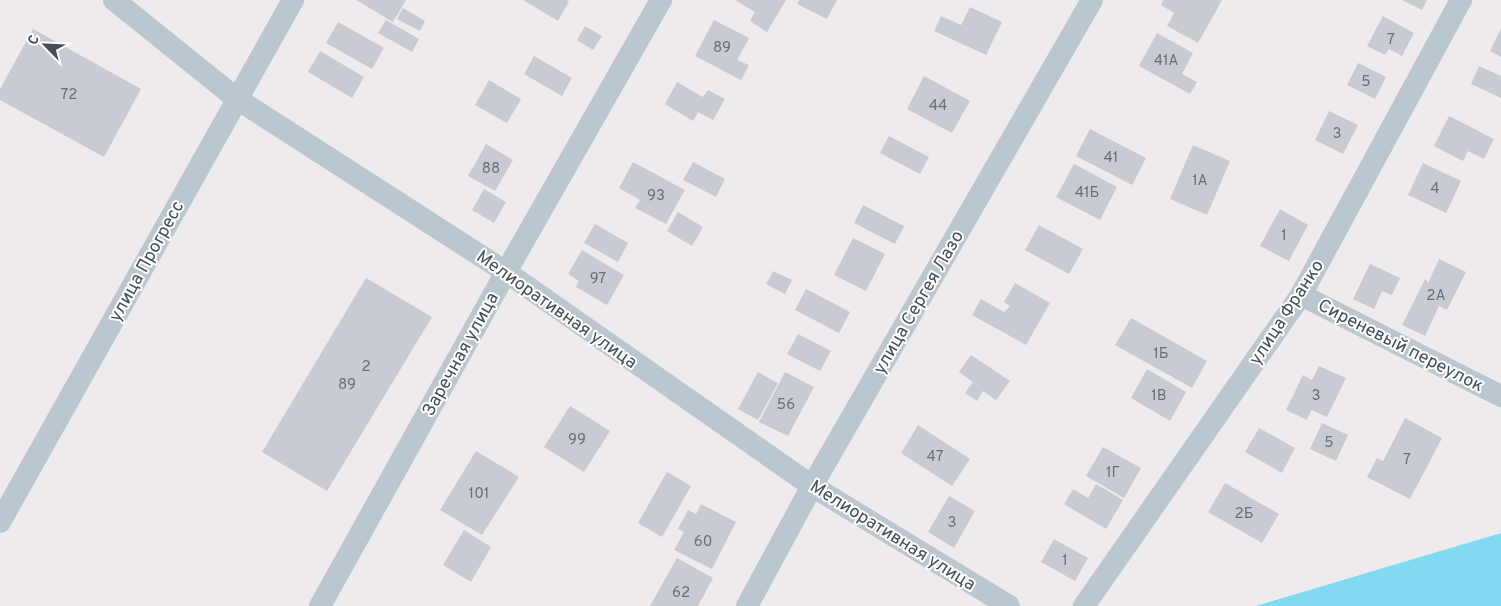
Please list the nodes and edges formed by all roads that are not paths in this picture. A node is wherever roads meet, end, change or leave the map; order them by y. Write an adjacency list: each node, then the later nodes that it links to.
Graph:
1 (114, 0): 6 (street, Мелиоративная улица)
2 (293, 0): 6 (street, улица Прогресс)
3 (661, 0): 7 (street, Заречная улица)
4 (1092, 0): 10 (street, улица Сергея Лазо)
5 (1461, 0): 8 (street, улица Франко)
6 (237, 98): 7 (street, Мелиоративная улица); 11 (street, улица Прогресс)
7 (506, 272): 10 (street, Мелиоративная улица); 12 (street, Заречная улица)
8 (1302, 294): 9 (street, Сиреневый переулок); 15 (street, улица Франко)
9 (1501, 396)
10 (812, 486): 13 (street, улица Сергея Лазо); 14 (street, Мелиоративная улица)
11 (0, 522)
12 (320, 606)
13 (748, 606)
14 (1009, 606)
15 (1084, 606)

